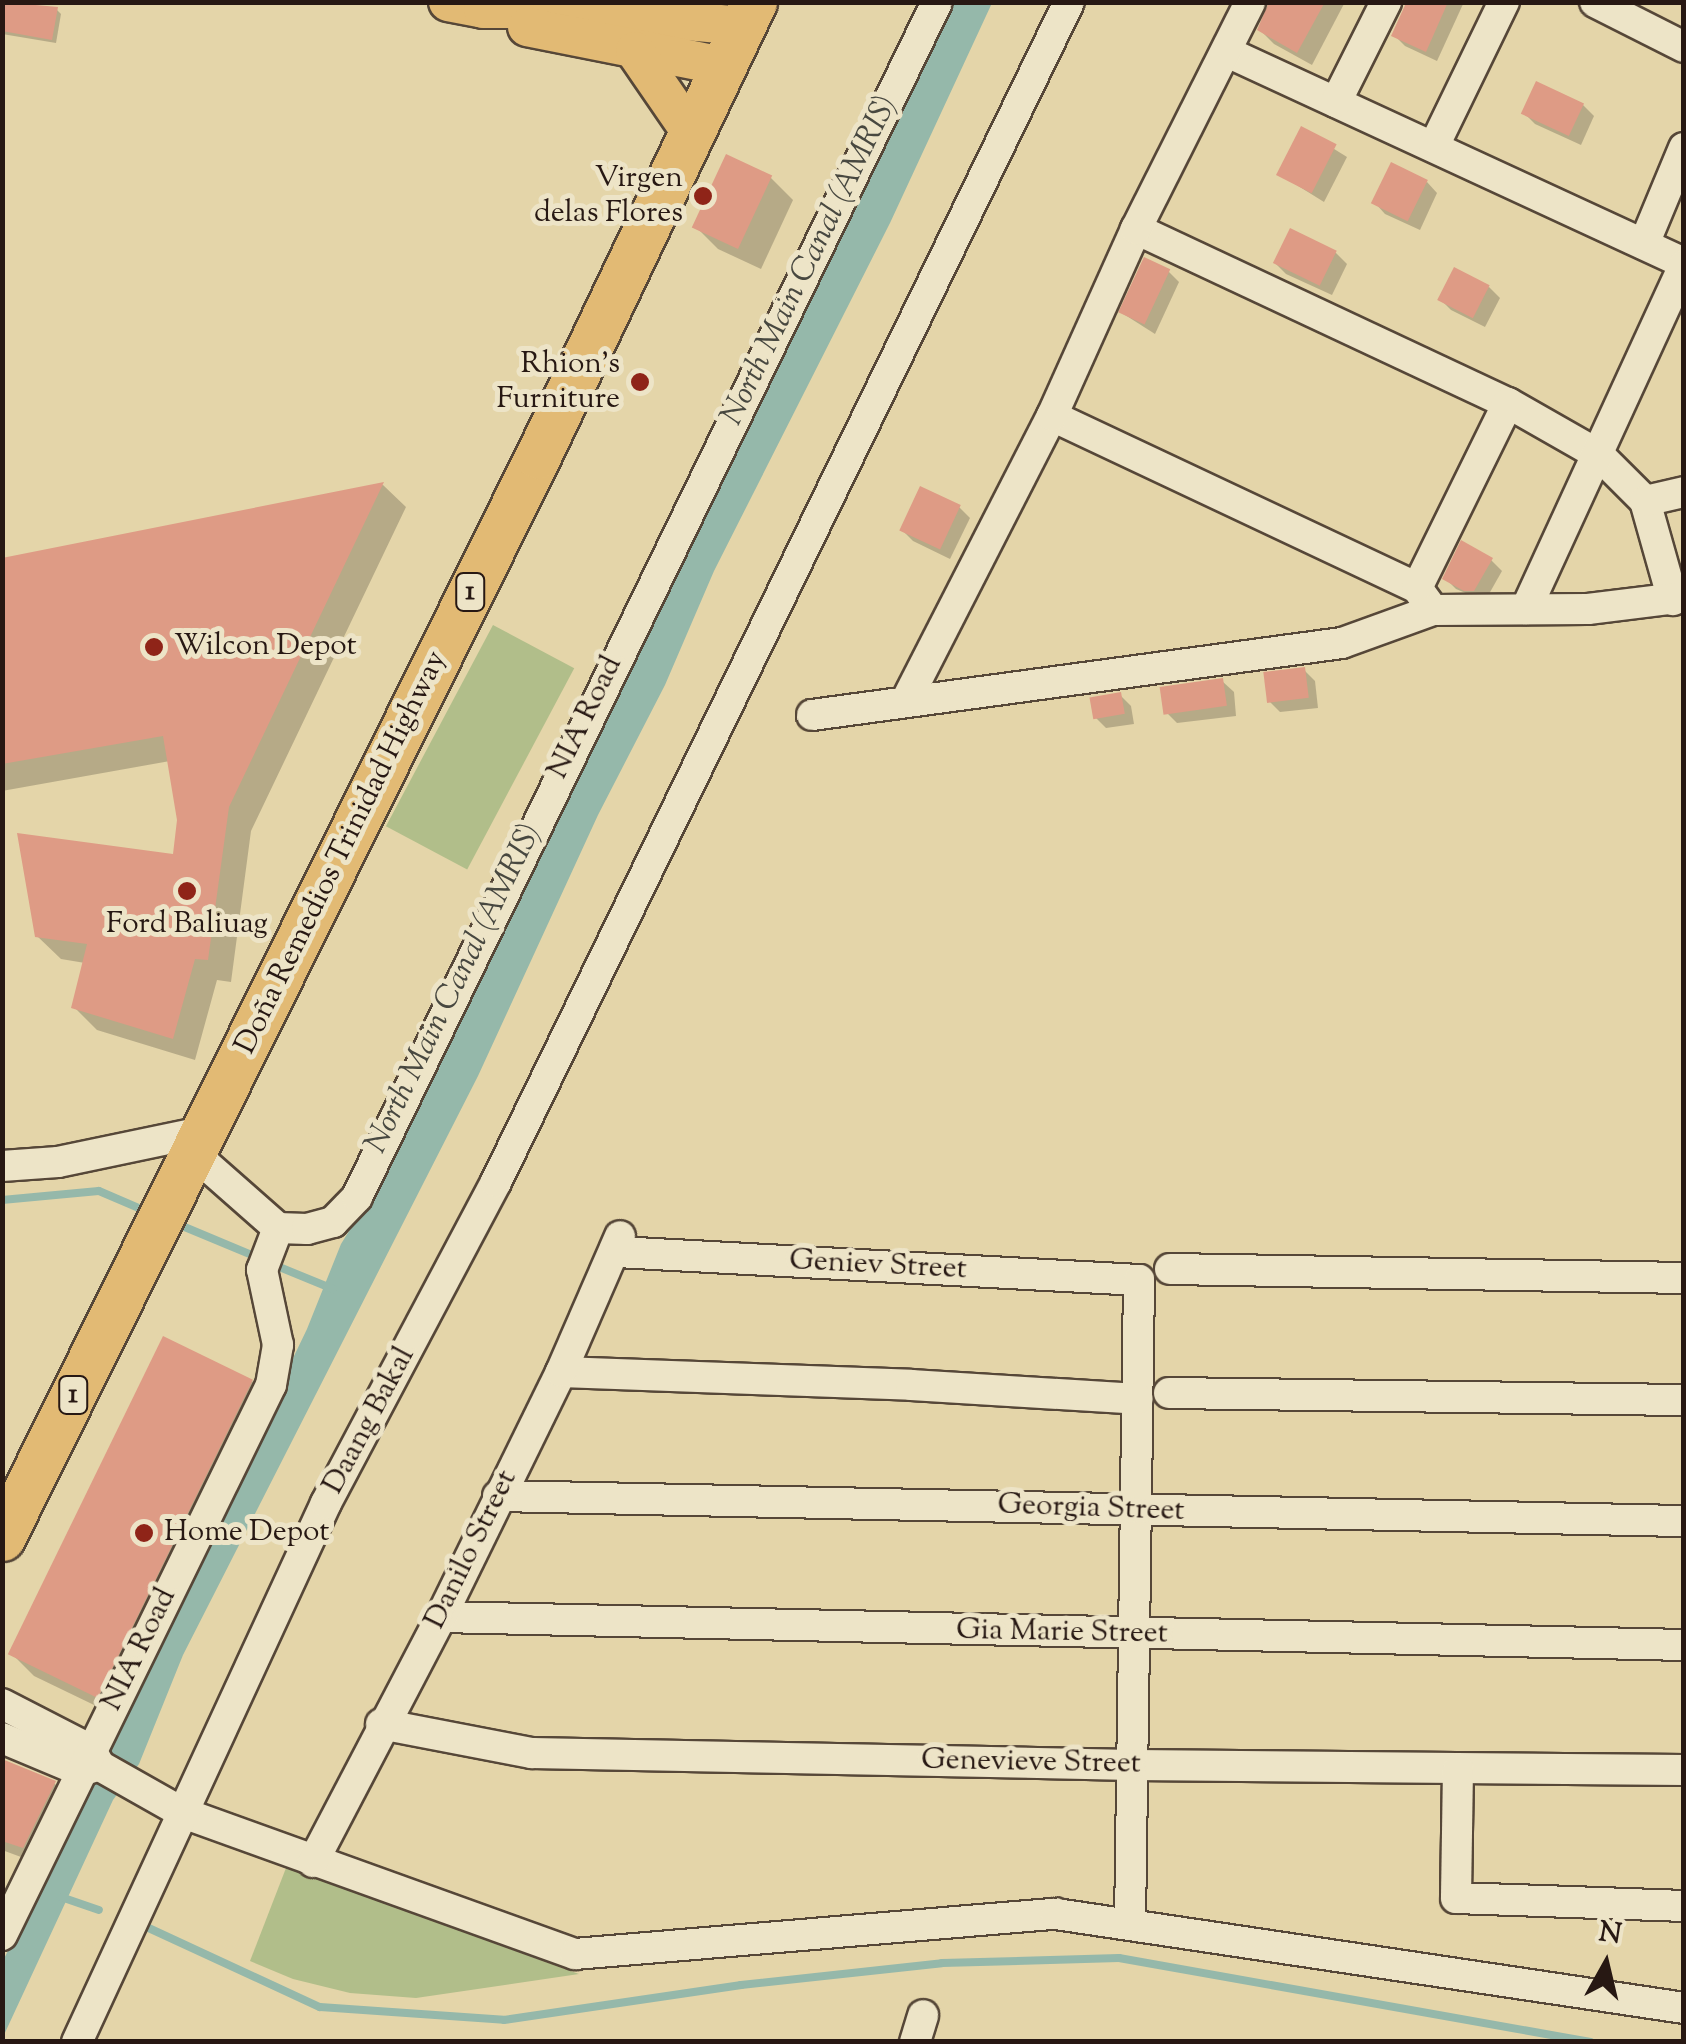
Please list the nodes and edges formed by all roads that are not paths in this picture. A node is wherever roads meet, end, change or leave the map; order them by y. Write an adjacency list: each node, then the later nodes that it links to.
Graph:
1 (690, 2): 10 (main road)
2 (937, 2): 34 (street, NIA Road)
3 (1070, 2): 55 (street, Daang Bakal)
4 (1250, 2): 12 (street)
5 (1386, 2): 14 (street)
6 (1504, 2): 16 (street)
7 (465, 6): 10 (main road)
8 (1611, 6): 11 (street)
9 (748, 14): 10 (main road); 13 (highway, Doña Remedios Trinidad Highway / 1)
10 (638, 35): 13 (main road); 15 (main road)
11 (1684, 47)
12 (1227, 52): 14 (street); 18 (street)
13 (722, 66): 15 (highway, Doña Remedios Trinidad Highway / 1)
14 (1336, 102): 16 (street)
15 (690, 131): 31 (highway, Doña Remedios Trinidad Highway / 1)
16 (1434, 146): 19 (street)
17 (1684, 148): 19 (street)
18 (1136, 229): 21 (street); 22 (street)
19 (1644, 244): 20 (street)
20 (1684, 264): 23 (street)
21 (1508, 403): 23 (street); 27 (street)
22 (1052, 416): 27 (street); 29 (street)
23 (1599, 455): 25 (street); 28 (street)
24 (1684, 492): 25 (street)
25 (1646, 501): 26 (street)
26 (1678, 598): 28 (street)
27 (1425, 599): 28 (street); 29 (street)
28 (1526, 609)
29 (906, 701): 30 (street)
30 (812, 715)
31 (194, 1154): 32 (street); 34 (street); 44 (highway, Doña Remedios Trinidad Highway / 1)
32 (2, 1166)
33 (619, 1242): 37 (street, Danilo Street); 39 (street, Geniev Street)
34 (270, 1250): 51 (street, NIA Road)
35 (1170, 1269): 36 (street)
36 (1684, 1278)
37 (561, 1372): 39 (street); 41 (street, Danilo Street)
38 (1169, 1393): 40 (street)
39 (1138, 1399): 42 (street)
40 (1684, 1400)
41 (498, 1496): 42 (street, Georgia Street); 45 (street, Danilo Street)
42 (1137, 1511): 43 (street, Georgia Street); 46 (street)
43 (1684, 1521)
44 (2, 1538)
45 (440, 1617): 46 (street, Gia Marie Street); 49 (street, Danilo Street)
46 (1135, 1635): 47 (street, Gia Marie Street); 52 (street)
47 (1684, 1645)
48 (2, 1704): 51 (street)
49 (381, 1724): 52 (street, Genevieve Street); 56 (street, Danilo Street)
50 (2, 1738): 51 (street)
51 (99, 1765): 55 (street); 59 (street, NIA Road)
52 (1133, 1765): 53 (street, Genevieve Street); 58 (street)
53 (1458, 1768): 54 (street, Genevieve Street); 57 (street)
54 (1684, 1770)
55 (184, 1812): 56 (street); 61 (street, Daang Bakal)
56 (313, 1862): 58 (street)
57 (1684, 1906)
58 (1130, 1922): 60 (street)
59 (2, 1935)
60 (1684, 2008)
61 (77, 2042)

